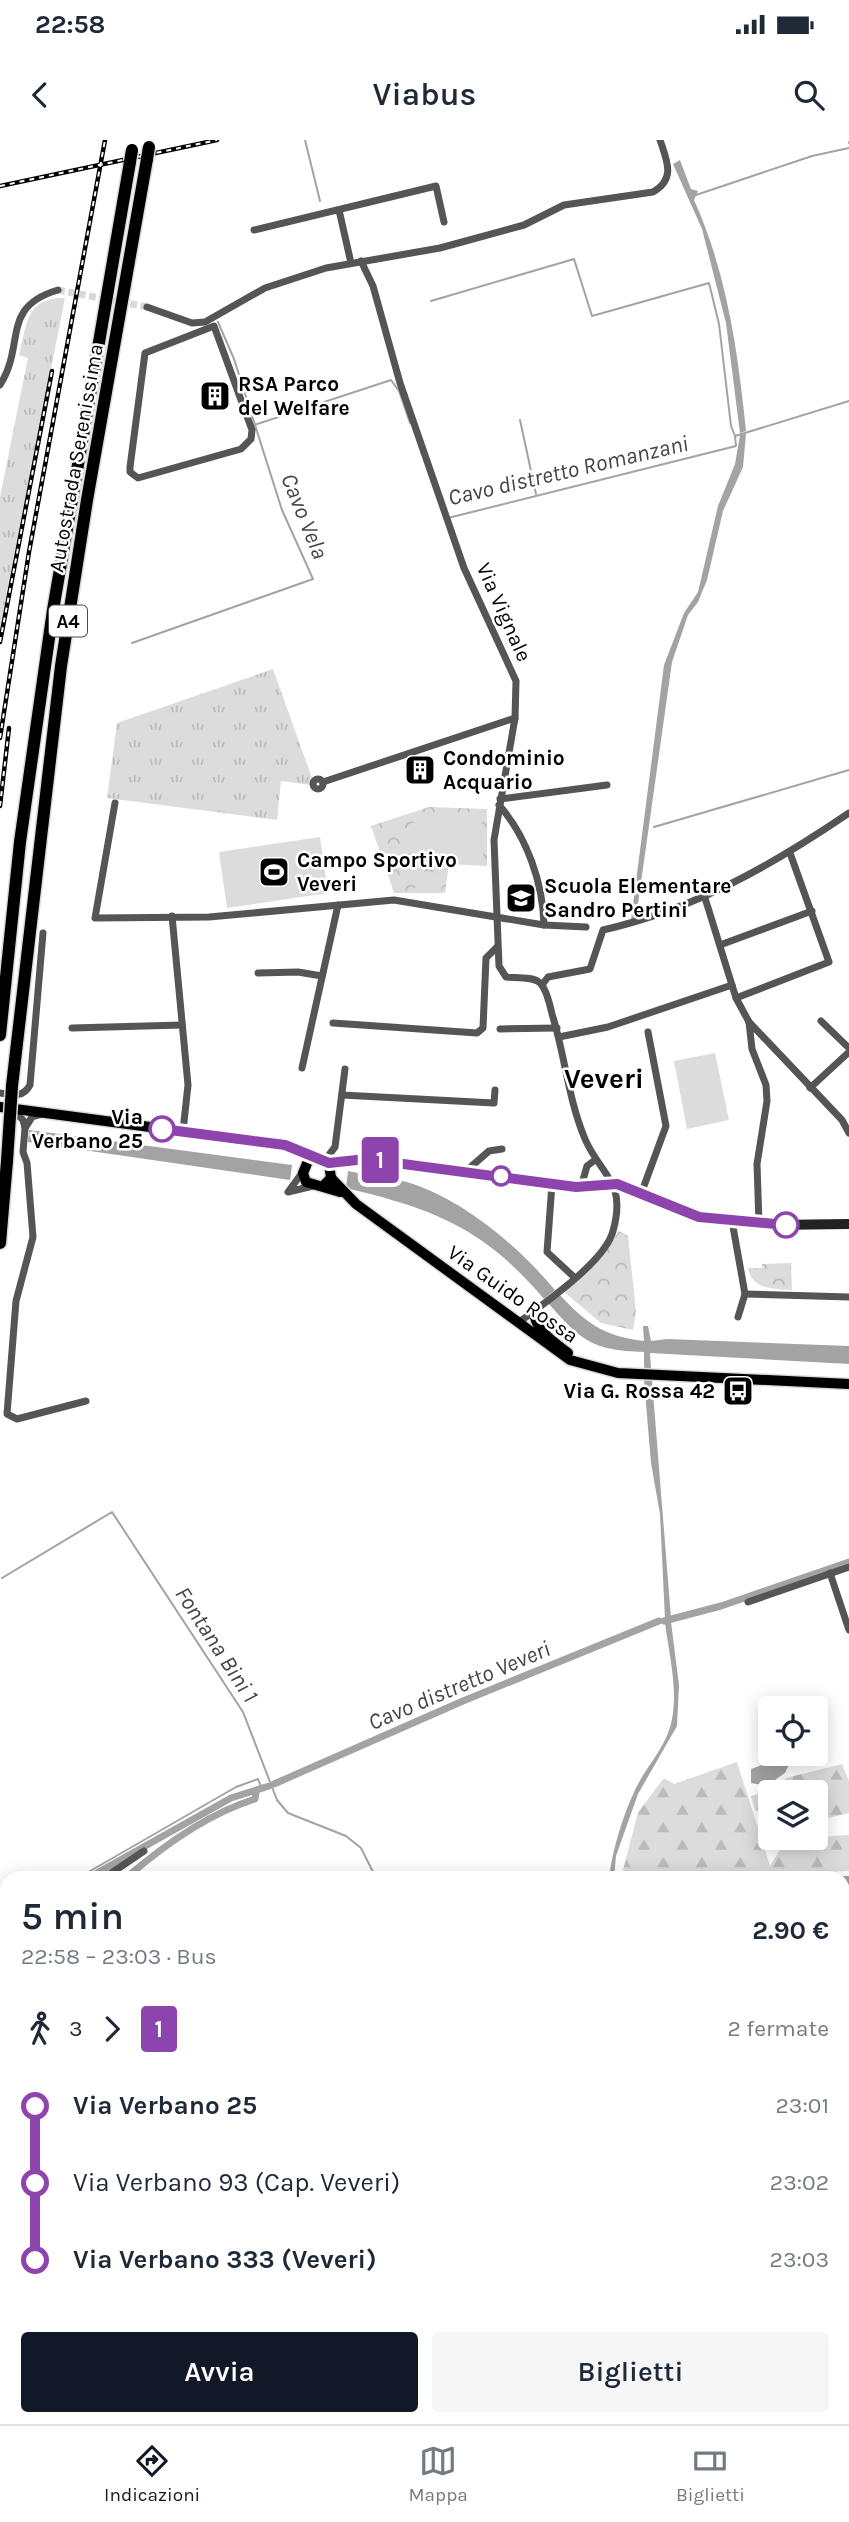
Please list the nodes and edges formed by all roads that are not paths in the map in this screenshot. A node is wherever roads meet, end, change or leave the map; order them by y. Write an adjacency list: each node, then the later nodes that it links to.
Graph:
1 (660, 140): 7 (street)
2 (149, 149): 12 (highway, Autostrada Serenissima / A4)
3 (132, 151): 47 (highway, Autostrada Serenissima / A4)
4 (339, 210): 5 (street); 6 (street); 8 (street)
5 (444, 222)
6 (254, 230)
7 (361, 261): 8 (street); 15 (street, Via Vignale)
8 (351, 262): 11 (street)
9 (58, 290): 13 (street)
10 (147, 307): 11 (street)
11 (213, 322): 11 (street)
12 (119, 324): 14 (highway); 28 (highway, Autostrada Serenissima / A4)
13 (0, 385)
14 (70, 659)
15 (515, 718): 16 (street); 18 (street, Via Vignale)
16 (323, 782)
17 (607, 785): 18 (street)
18 (499, 802): 27 (street, Via Vignale); 29 (street)
19 (115, 803): 26 (street)
20 (849, 813): 21 (street)
21 (790, 853): 23 (street); 25 (street)
22 (41, 871): 28 (highway)
23 (705, 898): 32 (street); 36 (street)
24 (338, 905): 26 (street); 27 (street); 35 (street)
25 (812, 911): 32 (street); 38 (street)
26 (172, 916): 42 (street)
27 (495, 917): 29 (street); 33 (street, Via Vignale)
28 (29, 920): 53 (highway, Autostrada Serenissima / A4)
29 (544, 925): 30 (street)
30 (586, 927)
31 (43, 933): 53 (street)
32 (720, 945): 37 (street)
33 (497, 947): 36 (street, Via Vignale); 41 (street)
34 (258, 973): 35 (street)
35 (322, 976): 50 (street)
36 (542, 985): 44 (street)
37 (732, 985): 38 (street); 48 (street)
38 (736, 998): 40 (street)
39 (821, 1021): 49 (street)
40 (749, 1022): 52 (street); 78 (street)
41 (333, 1023)
42 (182, 1025): 43 (street); 61 (street)
43 (72, 1028)
44 (556, 1028): 45 (street); 48 (street)
45 (500, 1029)
46 (648, 1032): 76 (street)
47 (0, 1035)
48 (559, 1037): 68 (street)
49 (849, 1050): 52 (street)
50 (302, 1068)
51 (345, 1069): 56 (street)
52 (810, 1088): 62 (street)
53 (18, 1090): 55 (street); 58 (street); 80 (highway, Autostrada Serenissima / A4, bridge)
54 (495, 1090): 56 (street)
55 (0, 1093)
56 (342, 1095): 69 (street)
57 (6, 1108): 58 (main road); 60 (street)
58 (31, 1111): 59 (main road)
59 (45, 1113): 60 (street); 61 (main road)
60 (25, 1128): 65 (street)
61 (183, 1131): 63 (main road)
62 (849, 1133)
63 (230, 1139): 67 (main road); 70 (main road)
64 (0, 1148): 65 (street)
65 (23, 1148): 90 (street)
66 (502, 1149): 71 (street)
67 (312, 1159): 69 (main road); 70 (main road)
68 (595, 1160): 74 (street); 75 (street)
69 (327, 1162): 71 (street); 72 (main road)
70 (303, 1170): 72 (main road); 72 (street)
71 (466, 1171): 73 (street)
72 (323, 1183): 86 (main road, Via Guido Rossa)
73 (552, 1184): 75 (street); 81 (street)
74 (614, 1185): 75 (street); 76 (street); 81 (street)
75 (581, 1187)
76 (641, 1195): 77 (street)
77 (732, 1221): 78 (street); 82 (street)
78 (759, 1224): 79 (street)
79 (849, 1224)
80 (0, 1243)
81 (574, 1277): 84 (street)
82 (745, 1294): 83 (street); 85 (street)
83 (849, 1297)
84 (534, 1311): 86 (street); 87 (main road)
85 (738, 1317)
86 (517, 1324): 87 (main road, Via Guido Rossa)
87 (585, 1364): 88 (main road, Via Guido Rossa)
88 (847, 1384)
89 (86, 1401): 90 (street)
90 (7, 1414): 91 (street)
91 (7, 1428)
92 (849, 1567): 93 (street)
93 (830, 1573): 94 (street); 95 (street)
94 (748, 1602)
95 (849, 1630)
96 (145, 1851): 97 (street)
97 (115, 1871)

